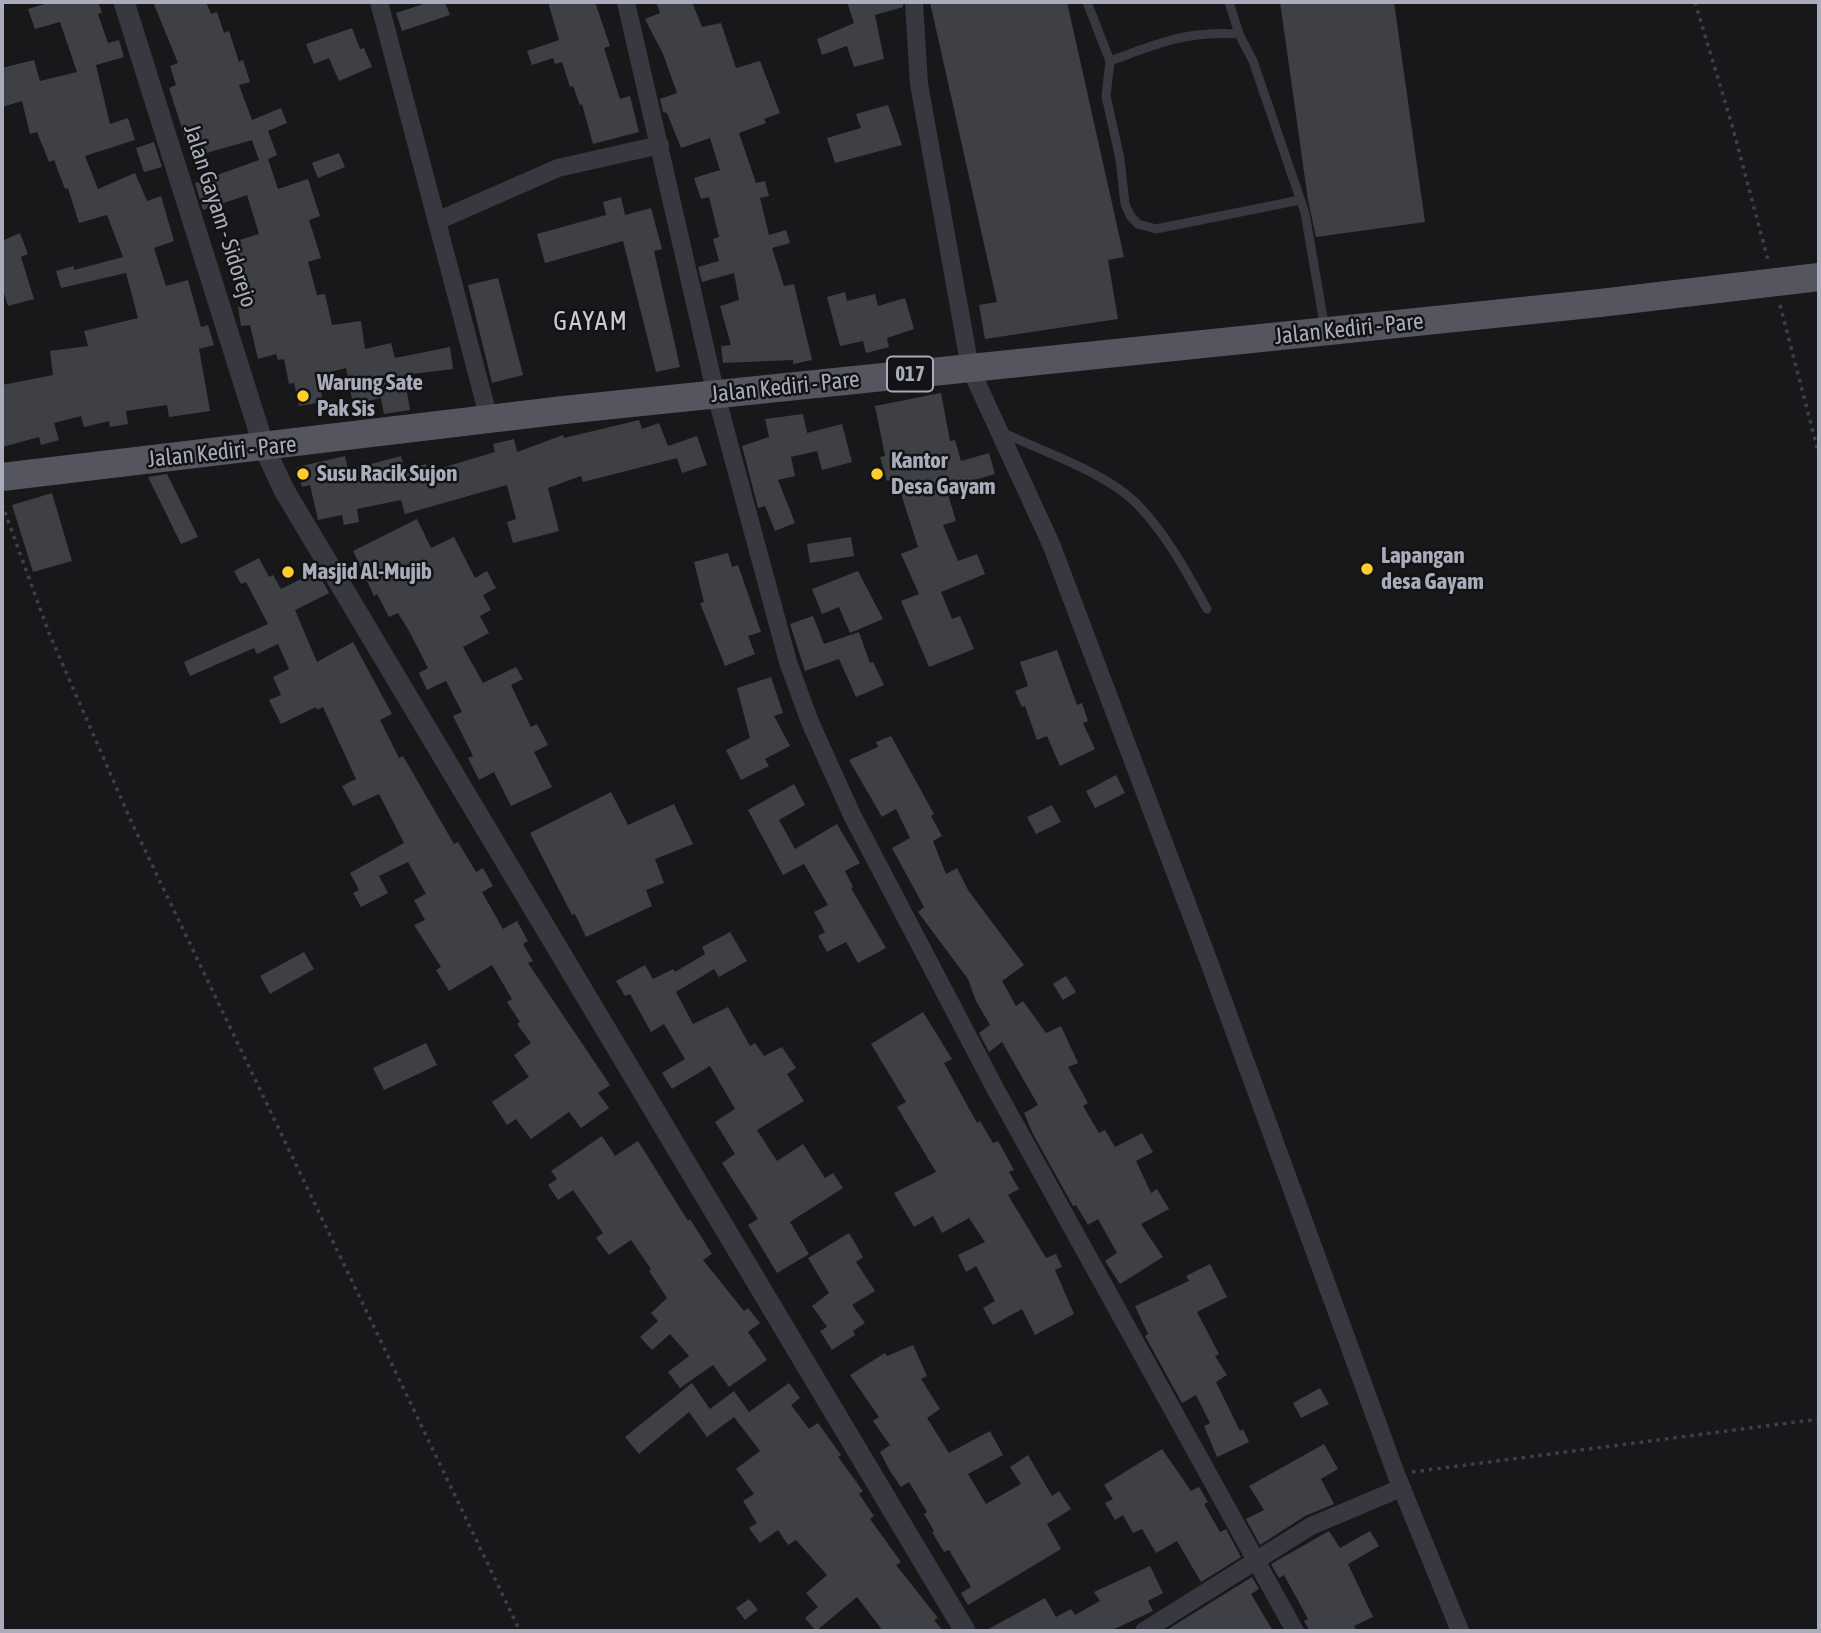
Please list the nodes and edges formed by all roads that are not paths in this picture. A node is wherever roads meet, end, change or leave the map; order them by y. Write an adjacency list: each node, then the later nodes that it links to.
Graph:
1 (124, 2): 18 (street, Jalan Gayam - Sidorejo)
2 (379, 2): 11 (street)
3 (626, 2): 9 (street)
4 (914, 2): 14 (street)
5 (1087, 2): 8 (lane)
6 (1229, 2): 7 (lane)
7 (1239, 34): 8 (lane); 10 (lane)
8 (1110, 61): 10 (lane)
9 (660, 145): 11 (street); 15 (street)
10 (1300, 200): 13 (lane)
11 (437, 221): 16 (street)
12 (1819, 277): 13 (main road, Jalan Kediri - Pare / 017)
13 (1325, 331): 14 (main road, Jalan Kediri - Pare / 017)
14 (970, 368): 15 (main road, Jalan Kediri - Pare / 017); 17 (street)
15 (716, 395): 16 (main road, Jalan Kediri - Pare / 017); 22 (street)
16 (489, 419): 18 (main road, Jalan Kediri - Pare / 017)
17 (998, 430): 20 (lane); 21 (street)
18 (264, 447): 19 (main road, Jalan Kediri - Pare / 017); 23 (street, Jalan Gayam - Sidorejo)
19 (2, 477)
20 (1207, 609)
21 (1398, 1481): 22 (street); 26 (street)
22 (1256, 1560): 24 (street); 25 (street)
23 (965, 1631)
24 (1144, 1631)
25 (1295, 1631)
26 (1460, 1631)

